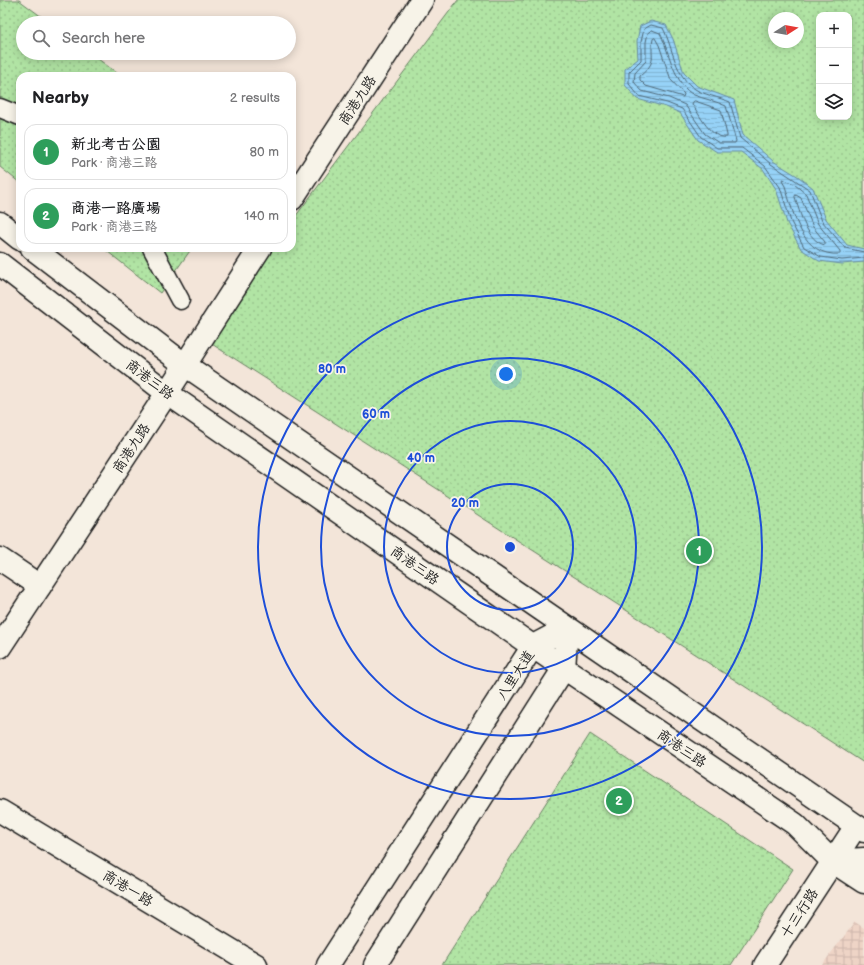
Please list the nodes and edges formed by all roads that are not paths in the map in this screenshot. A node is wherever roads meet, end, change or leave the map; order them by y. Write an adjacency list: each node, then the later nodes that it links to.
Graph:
1 (422, 0): 4 (street, 商港九路)
2 (0, 108): 3 (street)
3 (16, 114)
4 (296, 193)
5 (0, 223): 6 (street)
6 (16, 236)
7 (37, 252): 12 (street)
8 (154, 252): 11 (street)
9 (257, 252): 12 (street, 商港九路)
10 (0, 264): 13 (street, 商港三路)
11 (180, 300)
12 (185, 366): 13 (street, 商港九路); 16 (street)
13 (167, 393): 15 (street, 商港九路); 18 (street, 商港三路)
14 (0, 559): 15 (street)
15 (40, 586): 17 (street, 商港九路)
16 (567, 628): 18 (street, 八里大道); 19 (street); 21 (street)
17 (0, 646)
18 (533, 646): 19 (street, 商港三路); 26 (street, 八里大道)
19 (564, 668): 23 (street, 商港三路); 27 (street)
20 (0, 811): 25 (street, 商港一路)
21 (860, 828): 23 (street, 十三行路)
22 (864, 859): 23 (street)
23 (832, 861): 24 (street, 商港三路); 28 (street, 十三行路)
24 (864, 882)
25 (256, 965)
26 (328, 965)
27 (375, 965)
28 (765, 965)

